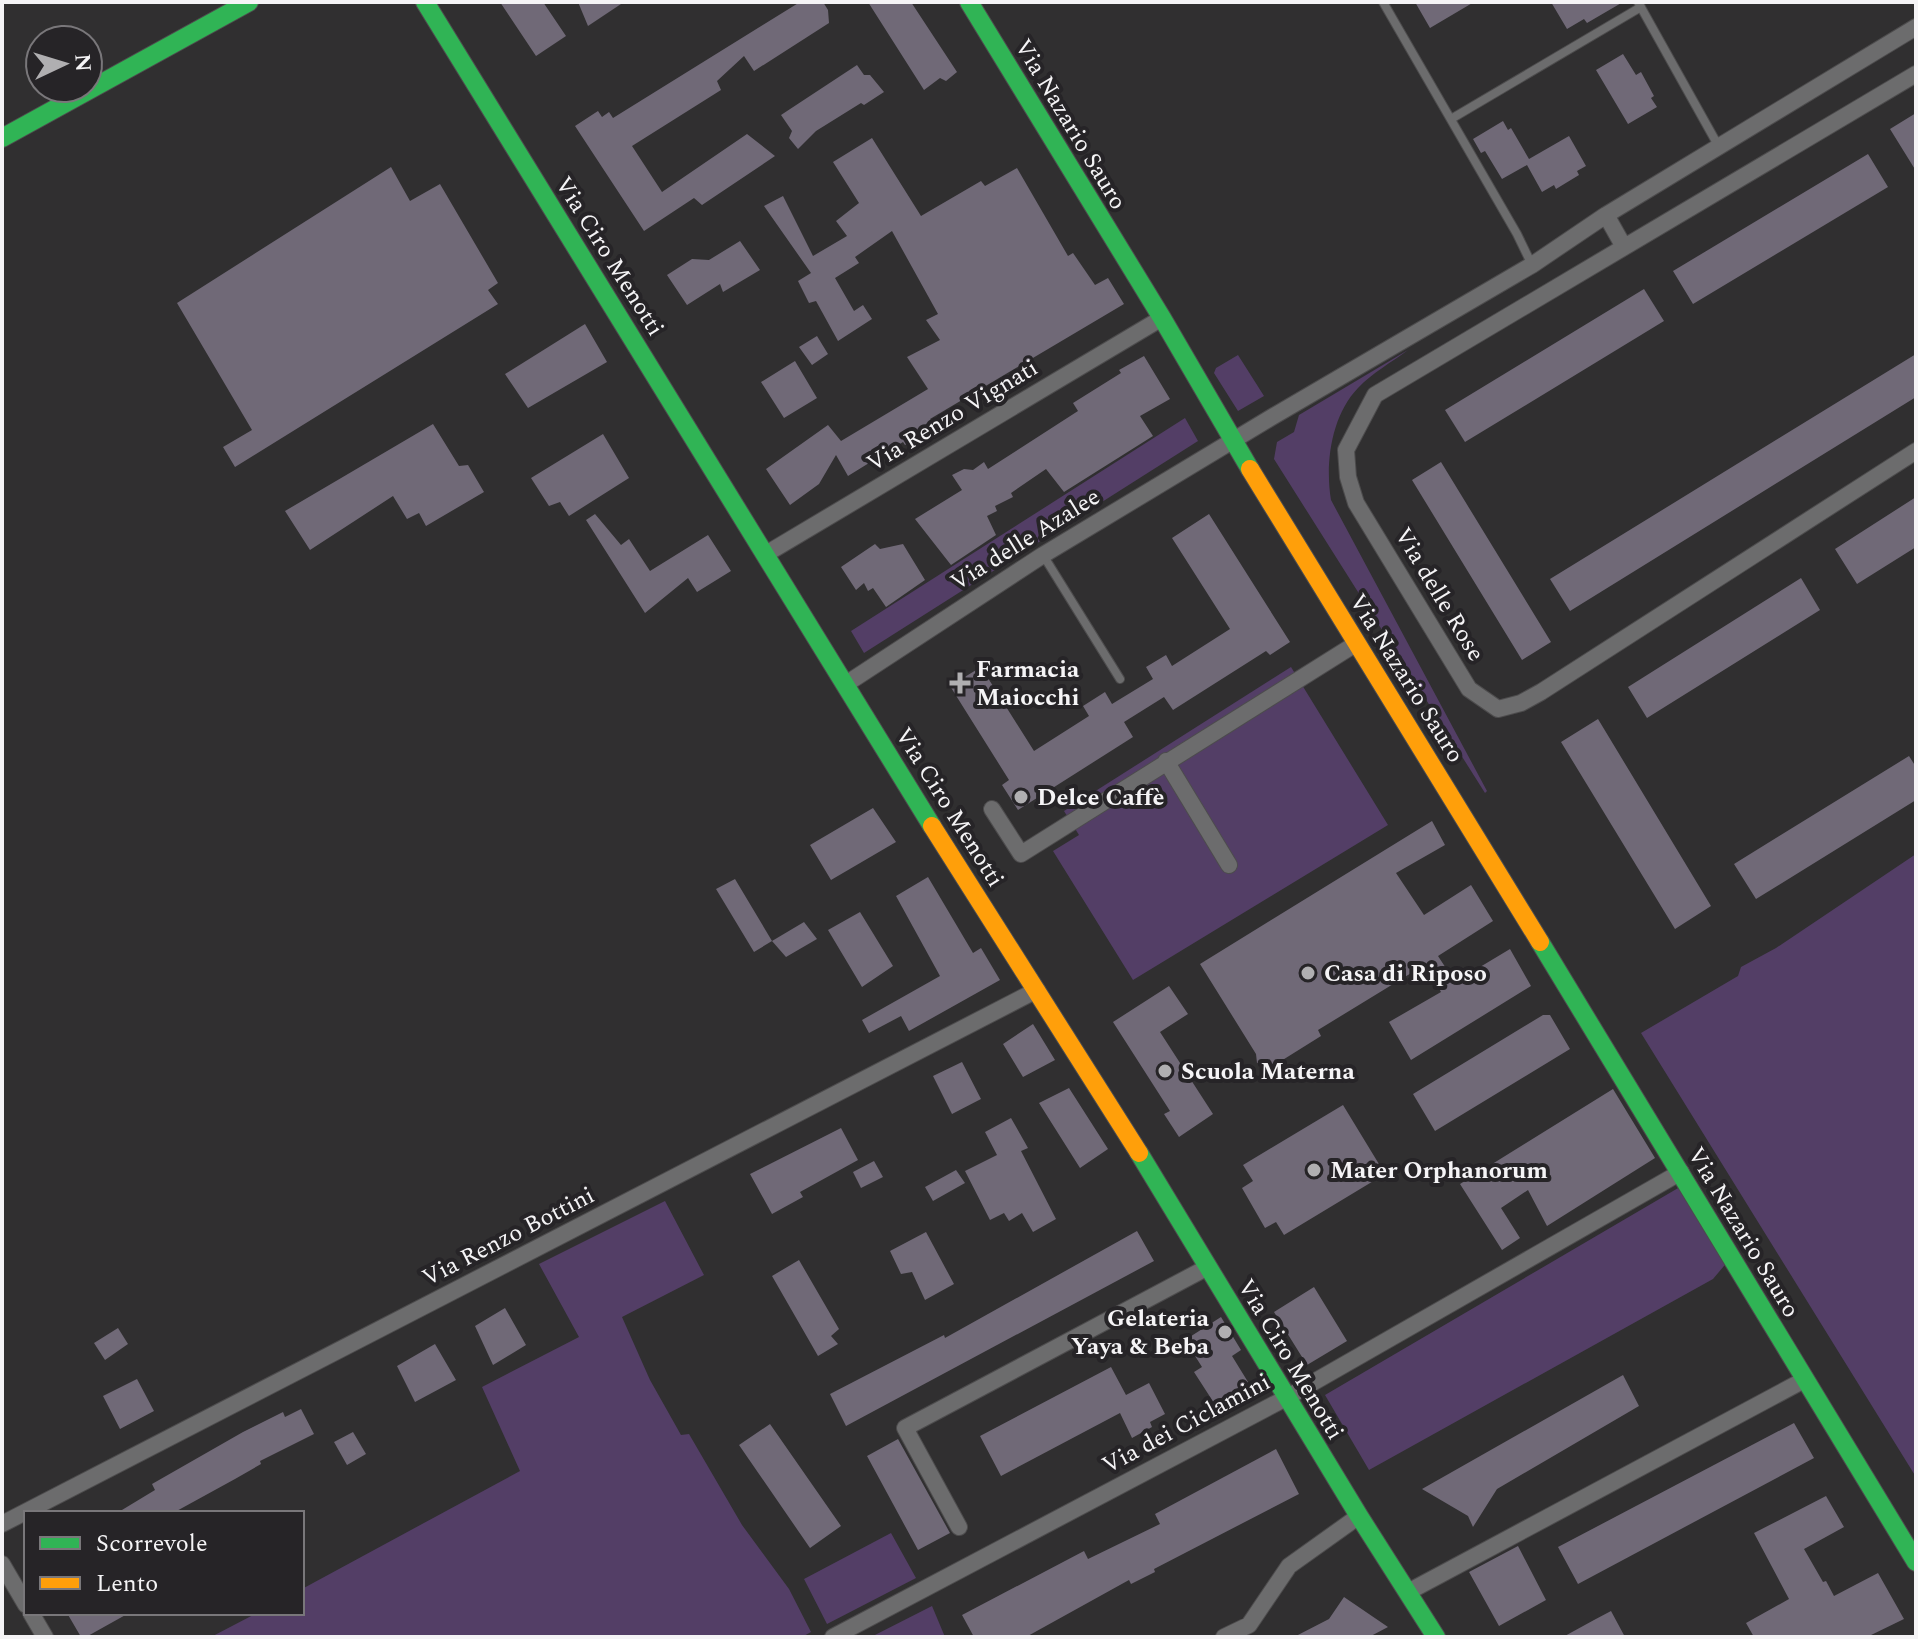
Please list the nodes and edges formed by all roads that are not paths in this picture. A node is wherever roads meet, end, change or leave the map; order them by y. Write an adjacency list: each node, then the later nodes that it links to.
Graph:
1 (249, 2): 9 (street)
2 (425, 2): 17 (street, Via Ciro Menotti)
3 (969, 2): 14 (street, Via Nazario Sauro)
4 (1383, 2): 8 (lane)
5 (1639, 5): 8 (lane); 10 (lane)
6 (1916, 27): 10 (street)
7 (1916, 74): 12 (street, Via delle Rose)
8 (1451, 119): 13 (lane)
9 (2, 138)
10 (1720, 147): 11 (street)
11 (1606, 215): 12 (street); 13 (street)
12 (1624, 247): 16 (street, Via delle Rose)
13 (1532, 265): 15 (street)
14 (1162, 318): 15 (street, Via Nazario Sauro); 17 (street, Via Renzo Vignati)
15 (1233, 440): 18 (street, Via delle Azalee); 19 (street, Via Nazario Sauro)
16 (1916, 451)
17 (766, 554): 21 (street, Via Ciro Menotti)
18 (1043, 555): 20 (lane); 21 (street, Via delle Azalee)
19 (1357, 643): 22 (street); 26 (street, Via Nazario Sauro)
20 (1120, 679)
21 (846, 684): 25 (street, Via Ciro Menotti)
22 (1166, 761): 23 (street); 24 (street)
23 (992, 809)
24 (1229, 865)
25 (1037, 990): 27 (street, Via Ciro Menotti); 30 (street, Via Renzo Bottini)
26 (1681, 1172): 28 (street, Via Nazario Sauro); 29 (street, Via dei Ciclamini)
27 (1208, 1267): 29 (street, Via Ciro Menotti); 34 (street)
28 (1804, 1380): 35 (street, Via Nazario Sauro); 37 (street)
29 (1286, 1398): 32 (street, Via Ciro Menotti); 41 (street, Via dei Ciclamini)
30 (27, 1511)
31 (24, 1513): 33 (street, Via Renzo Bottini)
32 (1359, 1516): 37 (street, Via Ciro Menotti); 42 (street)
33 (2, 1524)
34 (959, 1527)
35 (1916, 1562)
36 (2, 1564): 38 (street)
37 (1408, 1592): 43 (street, Via Ciro Menotti)
38 (24, 1602)
39 (32, 1615): 40 (street)
40 (45, 1637)
41 (833, 1637)
42 (1224, 1637)
43 (1436, 1637)

